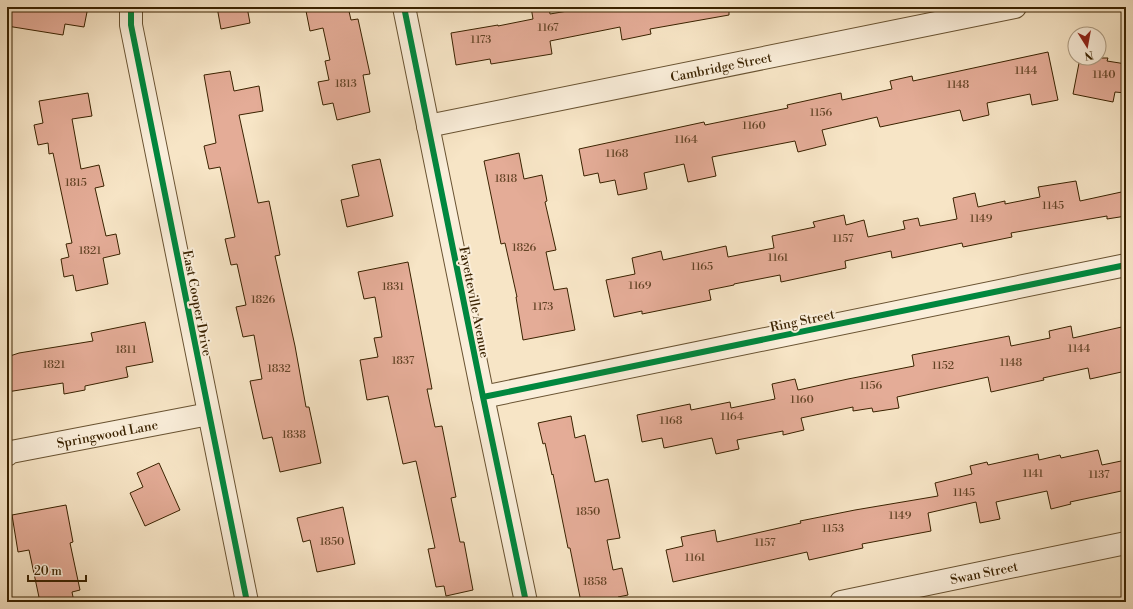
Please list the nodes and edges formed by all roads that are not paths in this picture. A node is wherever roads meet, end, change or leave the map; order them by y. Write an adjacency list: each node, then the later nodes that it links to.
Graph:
1 (131, 7): 7 (street, East Cooper Drive)
2 (404, 7): 4 (street, Fayetteville Avenue)
3 (1015, 7): 4 (street, Cambridge Street)
4 (428, 126): 6 (street, Fayetteville Avenue)
5 (1126, 265): 6 (street, Ring Street)
6 (483, 397): 11 (street, Fayetteville Avenue)
7 (209, 414): 8 (street, Springwood Lane); 10 (street, East Cooper Drive)
8 (7, 455)
9 (1126, 543): 12 (street, Swan Street)
10 (247, 602)
11 (526, 602)
12 (841, 602)

